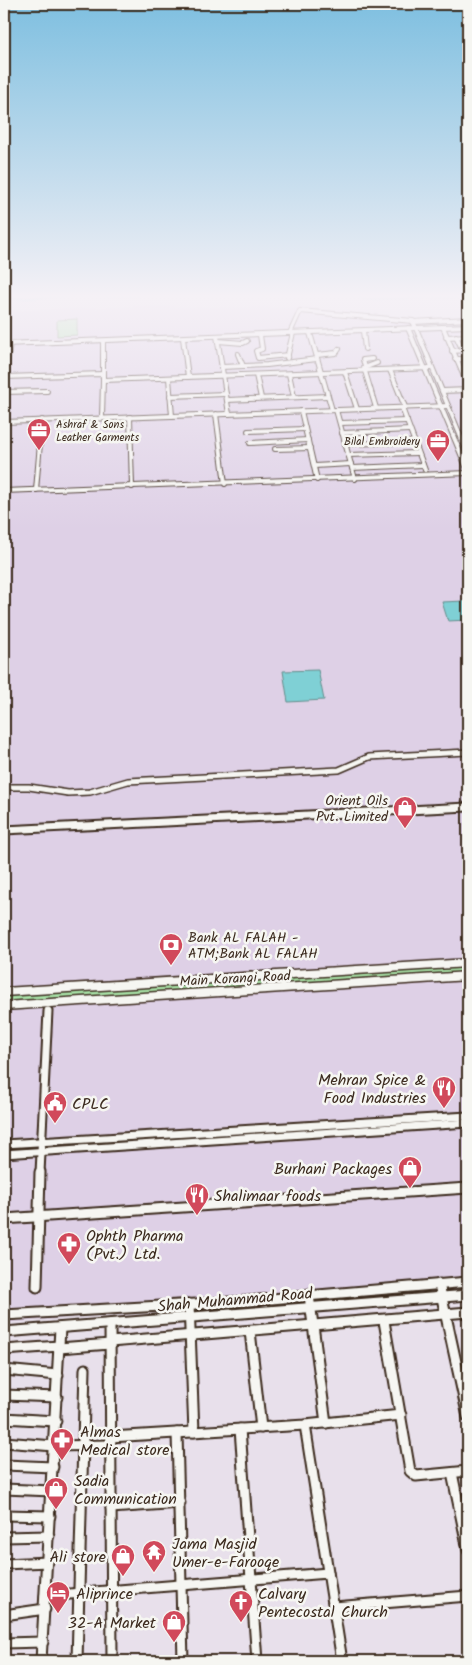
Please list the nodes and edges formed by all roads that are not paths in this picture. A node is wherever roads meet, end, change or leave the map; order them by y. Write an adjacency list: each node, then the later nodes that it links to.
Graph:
1 (103, 374): 15 (street); 18 (street)
2 (188, 374): 16 (street)
3 (289, 374): 4 (street); 13 (street); 27 (street)
4 (294, 374)
5 (321, 374): 26 (street)
6 (346, 374): 34 (street)
7 (366, 374): 32 (street)
8 (391, 374): 33 (street)
9 (427, 374): 30 (street)
10 (434, 374): 22 (street)
11 (463, 374): 12 (street); 19 (street)
12 (468, 374)
13 (256, 375): 14 (street); 28 (street)
14 (222, 376): 16 (street); 24 (street)
15 (4, 377)
16 (188, 377): 17 (street)
17 (168, 378): 18 (street); 25 (street)
18 (103, 380): 41 (street)
19 (468, 386)
20 (468, 390): 22 (street)
21 (47, 391): 23 (street)
22 (442, 391): 31 (street)
23 (4, 392)
24 (226, 394): 25 (street); 29 (street)
25 (170, 396): 39 (street)
26 (328, 396): 27 (street); 35 (street)
27 (294, 397): 28 (street)
28 (261, 398): 29 (street)
29 (227, 400): 38 (street)
30 (441, 406): 31 (street); 33 (street); 61 (street)
31 (448, 406): 57 (street)
32 (376, 408): 33 (street); 34 (street)
33 (403, 408): 43 (street)
34 (357, 409): 35 (street)
35 (334, 410): 36 (street); 45 (street)
36 (301, 411): 38 (street); 46 (street)
37 (216, 414): 38 (street); 39 (street); 64 (street)
38 (229, 414)
39 (172, 416): 40 (street)
40 (130, 417): 41 (street); 65 (street)
41 (102, 418): 42 (street)
42 (42, 420): 44 (street); 66 (street)
43 (407, 421): 45 (street); 47 (street)
44 (4, 422)
45 (340, 423): 49 (street)
46 (305, 429): 48 (street); 50 (street)
47 (410, 430): 49 (street); 51 (street)
48 (248, 431)
49 (342, 433): 53 (street)
50 (308, 440): 52 (street); 54 (street)
51 (414, 442): 53 (street); 56 (street)
52 (250, 443)
53 (345, 444): 58 (street)
54 (310, 448): 55 (street); 59 (street)
55 (276, 450)
56 (418, 453): 58 (street); 60 (street)
57 (468, 454)
58 (348, 455): 60 (street)
59 (314, 466): 60 (street); 63 (street)
60 (351, 466): 62 (street)
61 (468, 472): 62 (street)
62 (355, 479): 63 (street)
63 (317, 480): 64 (street)
64 (225, 484): 65 (street)
65 (132, 487): 66 (street)
66 (36, 490): 67 (street)
67 (4, 492)
68 (468, 752): 69 (street)
69 (4, 787)
70 (468, 807): 71 (street)
71 (4, 830)
72 (468, 963): 74 (main road, Main Korangi Road)
73 (468, 976): 75 (main road, Main Korangi Road)
74 (4, 992)
75 (4, 1006)
76 (48, 1011): 81 (street)
77 (468, 1116): 79 (street)
78 (468, 1123): 79 (street)
79 (293, 1131): 80 (street)
80 (160, 1139): 81 (street); 83 (street)
81 (41, 1142): 82 (street); 83 (street)
82 (4, 1144)
83 (40, 1152): 84 (street); 86 (street)
84 (4, 1154)
85 (468, 1188): 86 (street)
86 (38, 1217): 87 (street); 90 (street)
87 (4, 1219)
88 (468, 1282): 89 (street, Shah Muhammad Road)
89 (439, 1284): 92 (street, Shah Muhammad Road); 93 (street)
90 (37, 1287)
91 (468, 1295): 93 (street, Shah Muhammad Road)
92 (308, 1296): 94 (street, Shah Muhammad Road); 95 (street)
93 (442, 1297): 95 (street, Shah Muhammad Road); 97 (street)
94 (189, 1304): 98 (street, Shah Muhammad Road); 99 (street)
95 (310, 1308): 99 (street, Shah Muhammad Road); 102 (street)
96 (468, 1312): 97 (street)
97 (445, 1314): 100 (street); 116 (street)
98 (4, 1315)
99 (190, 1318): 101 (street, Shah Muhammad Road); 106 (street)
100 (384, 1321): 102 (street); 115 (street)
101 (110, 1324): 103 (street, Shah Muhammad Road); 107 (street)
102 (312, 1325): 104 (street); 119 (street)
103 (60, 1328): 105 (street, Shah Muhammad Road); 108 (street)
104 (250, 1330): 106 (street); 121 (street)
105 (4, 1332)
106 (191, 1336): 107 (street); 123 (street)
107 (110, 1343): 108 (street); 125 (street)
108 (59, 1347): 109 (street); 112 (street)
109 (4, 1350)
110 (85, 1369): 128 (street)
111 (4, 1370): 112 (street)
112 (58, 1375): 114 (street)
113 (4, 1395): 114 (street)
114 (57, 1397): 118 (street)
115 (401, 1415): 119 (street); 132 (street)
116 (468, 1417)
117 (4, 1418): 118 (street)
118 (56, 1421): 127 (street)
119 (326, 1423): 120 (street)
120 (305, 1425): 121 (street); 144 (street)
121 (262, 1428): 122 (street)
122 (240, 1429): 123 (street); 145 (street)
123 (194, 1432): 124 (street)
124 (177, 1433): 125 (street); 135 (street)
125 (110, 1441): 128 (street); 136 (street)
126 (4, 1442): 127 (street)
127 (54, 1446): 128 (street); 130 (street)
128 (82, 1446): 148 (street)
129 (4, 1465): 130 (street)
130 (53, 1467): 134 (street)
131 (468, 1471): 132 (street)
132 (452, 1473): 141 (street)
133 (4, 1490): 134 (street)
134 (52, 1491): 138 (street)
135 (180, 1503): 136 (street); 146 (street)
136 (111, 1508): 147 (street)
137 (4, 1515): 138 (street)
138 (50, 1516): 139 (street)
139 (49, 1536): 140 (street); 142 (street)
140 (4, 1537)
141 (468, 1550)
142 (48, 1562): 143 (street); 149 (street)
143 (4, 1564)
144 (328, 1573): 145 (street); 151 (street)
145 (251, 1580): 146 (street); 160 (street)
146 (183, 1585): 147 (street); 159 (street)
147 (112, 1591): 148 (street); 158 (street)
148 (77, 1594): 149 (street); 157 (street)
149 (46, 1596): 152 (street)
150 (468, 1596): 151 (street)
151 (334, 1607): 161 (street)
152 (45, 1608): 153 (street); 154 (street)
153 (4, 1615)
154 (43, 1642): 155 (street); 156 (street)
155 (4, 1643)
156 (41, 1661)
157 (77, 1661)
158 (112, 1661)
159 (183, 1661)
160 (257, 1661)
161 (342, 1661)

